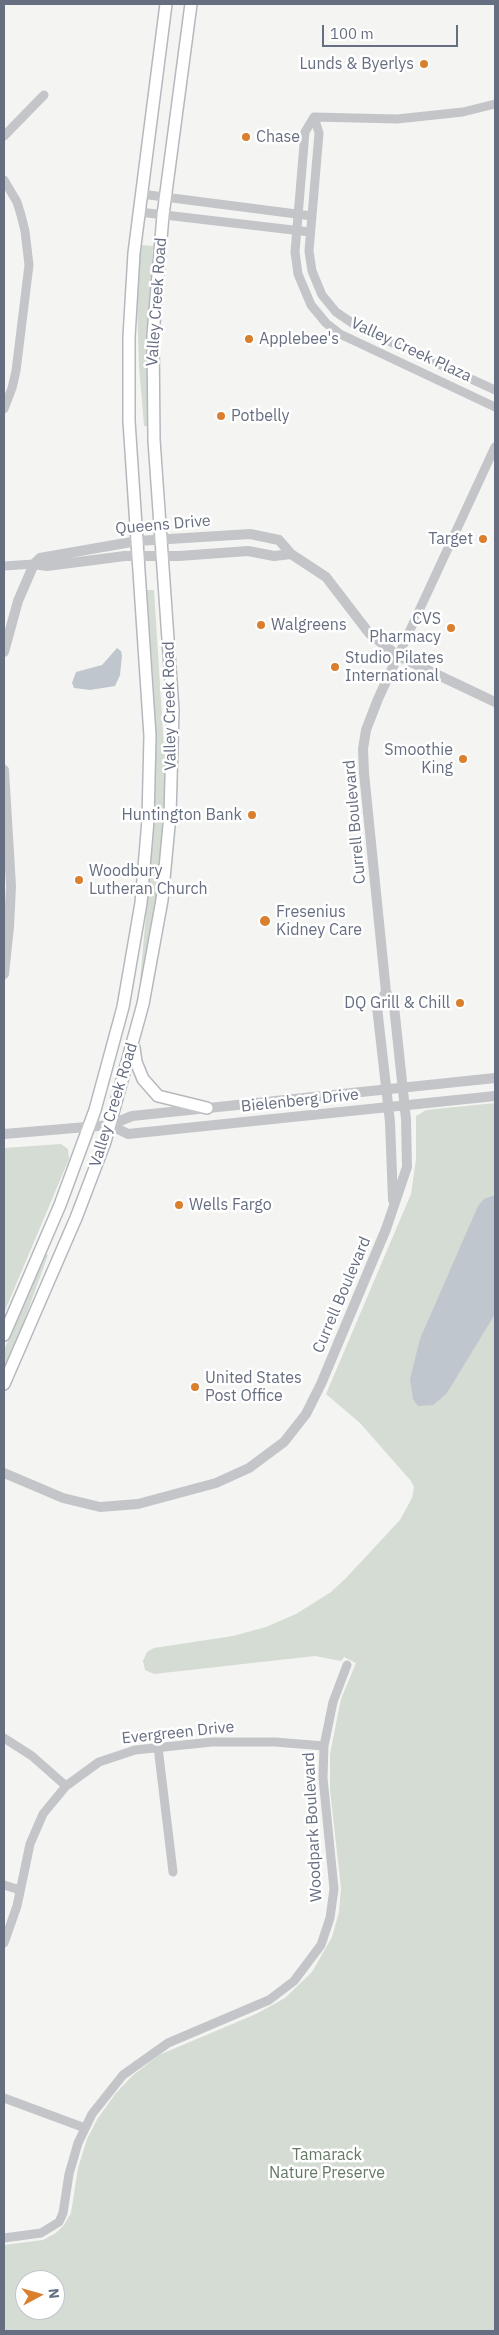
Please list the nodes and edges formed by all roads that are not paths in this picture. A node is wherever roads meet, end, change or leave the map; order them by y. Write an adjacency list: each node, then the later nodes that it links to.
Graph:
1 (166, 4): 8 (main road, Valley Creek Road)
2 (191, 4): 9 (main road, Valley Creek Road)
3 (44, 95): 6 (street)
4 (495, 104): 5 (street)
5 (314, 117): 11 (street, Valley Creek Plaza); 13 (street, Valley Creek Plaza)
6 (4, 136)
7 (4, 180): 18 (street)
8 (141, 194): 9 (street); 10 (main road, Valley Creek Road)
9 (165, 198): 11 (street); 12 (main road, Valley Creek Road)
10 (139, 212): 12 (street); 21 (main road, Valley Creek Road)
11 (298, 214): 13 (street); 14 (street, Valley Creek Plaza)
12 (163, 215): 14 (street); 20 (main road, Valley Creek Road)
13 (312, 216): 15 (street, Valley Creek Plaza)
14 (296, 230): 15 (street); 17 (street, Valley Creek Plaza)
15 (310, 232): 16 (street, Valley Creek Plaza)
16 (495, 390)
17 (495, 407)
18 (4, 409)
19 (495, 447): 28 (street)
20 (162, 539): 21 (street, Queens Drive); 22 (street, Queens Drive); 24 (main road, Valley Creek Road)
21 (137, 541): 23 (main road, Valley Creek Road); 25 (street, Queens Drive)
22 (291, 554): 24 (street, Queens Drive); 28 (street, Queens Drive)
23 (138, 555): 24 (street, Queens Drive); 25 (street, Queens Drive); 43 (main road, Valley Creek Road)
24 (163, 556): 34 (main road, Valley Creek Road)
25 (34, 564): 26 (street, Queens Drive); 27 (street)
26 (4, 566)
27 (4, 652)
28 (398, 656): 29 (street, Queens Drive); 33 (street, Currell Boulevard)
29 (495, 702)
30 (4, 770): 31 (street)
31 (5, 959): 32 (street)
32 (4, 974)
33 (386, 992): 36 (street, Currell Boulevard); 37 (street, Currell Boulevard)
34 (133, 1044): 41 (main road); 42 (main road, Valley Creek Road)
35 (495, 1078): 36 (street, Bielenberg Drive)
36 (403, 1087): 37 (street, Bielenberg Drive); 39 (street, Currell Boulevard)
37 (386, 1089): 40 (street, Currell Boulevard); 41 (street, Bielenberg Drive)
38 (495, 1096): 39 (street, Bielenberg Drive)
39 (404, 1106): 40 (street, Bielenberg Drive); 45 (street, Currell Boulevard)
40 (388, 1107): 42 (street, Bielenberg Drive); 45 (street, Currell Boulevard)
41 (207, 1108): 42 (street, Bielenberg Drive)
42 (110, 1125): 43 (street, Bielenberg Drive); 47 (main road, Valley Creek Road)
43 (90, 1126): 44 (street, Bielenberg Drive); 46 (main road, Valley Creek Road)
44 (4, 1134)
45 (393, 1206): 48 (street, Currell Boulevard)
46 (4, 1335)
47 (4, 1384)
48 (4, 1473)
49 (347, 1665): 51 (street, Woodpark Boulevard)
50 (4, 1738): 53 (street)
51 (324, 1746): 52 (street, Evergreen Drive); 59 (street, Woodpark Boulevard)
52 (158, 1747): 53 (street, Evergreen Drive); 54 (street)
53 (66, 1786): 56 (street, Evergreen Drive)
54 (173, 1872)
55 (4, 1885): 56 (street)
56 (20, 1890): 57 (street, Evergreen Drive)
57 (4, 1943)
58 (4, 2098): 59 (street)
59 (85, 2128): 60 (street, Woodpark Boulevard)
60 (4, 2238)

